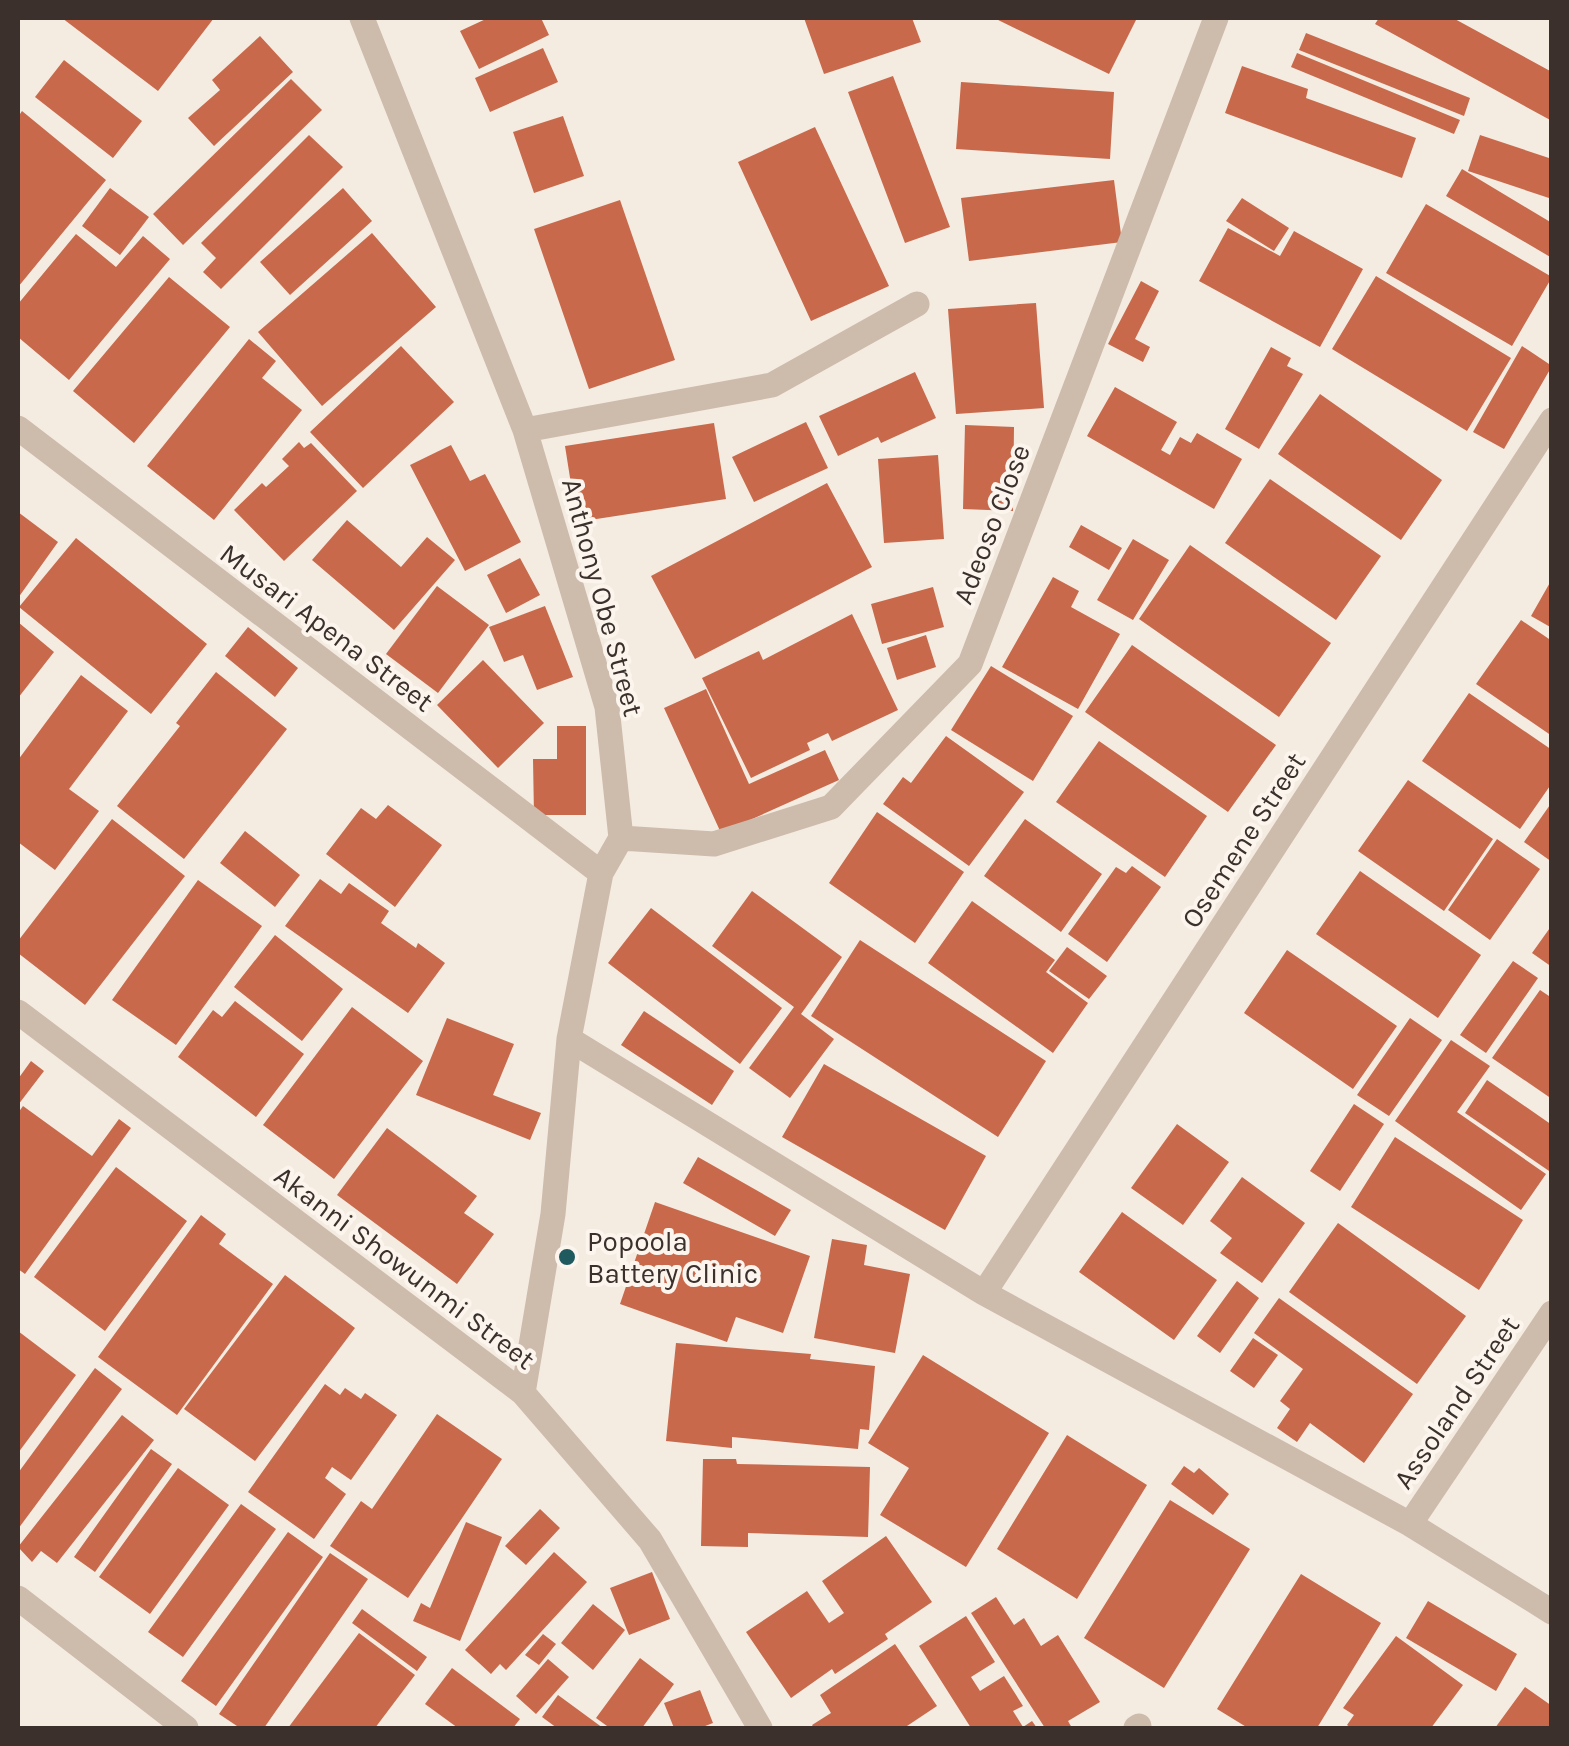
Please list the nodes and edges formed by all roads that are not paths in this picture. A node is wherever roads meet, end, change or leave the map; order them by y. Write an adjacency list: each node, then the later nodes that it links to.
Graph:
1 (362, 18): 6 (street, Anthony Obe Street)
2 (1216, 18): 7 (street, Adeoso Close)
3 (918, 304): 6 (street)
4 (1552, 420): 11 (street, Osemene Street)
5 (18, 428): 8 (street, Musari Apena Street)
6 (525, 430): 7 (street, Anthony Obe Street)
7 (621, 838): 8 (street)
8 (601, 872): 10 (street)
9 (18, 1012): 13 (street, Akanni Showunmi Street)
10 (569, 1040): 11 (street); 13 (street)
11 (984, 1294): 14 (street)
12 (1552, 1313): 14 (street, Assoland Street)
13 (523, 1393): 18 (street, Akanni Showunmi Street)
14 (1410, 1524): 16 (street)
15 (18, 1598): 17 (street)
16 (1552, 1612)
17 (186, 1728)
18 (760, 1728)

